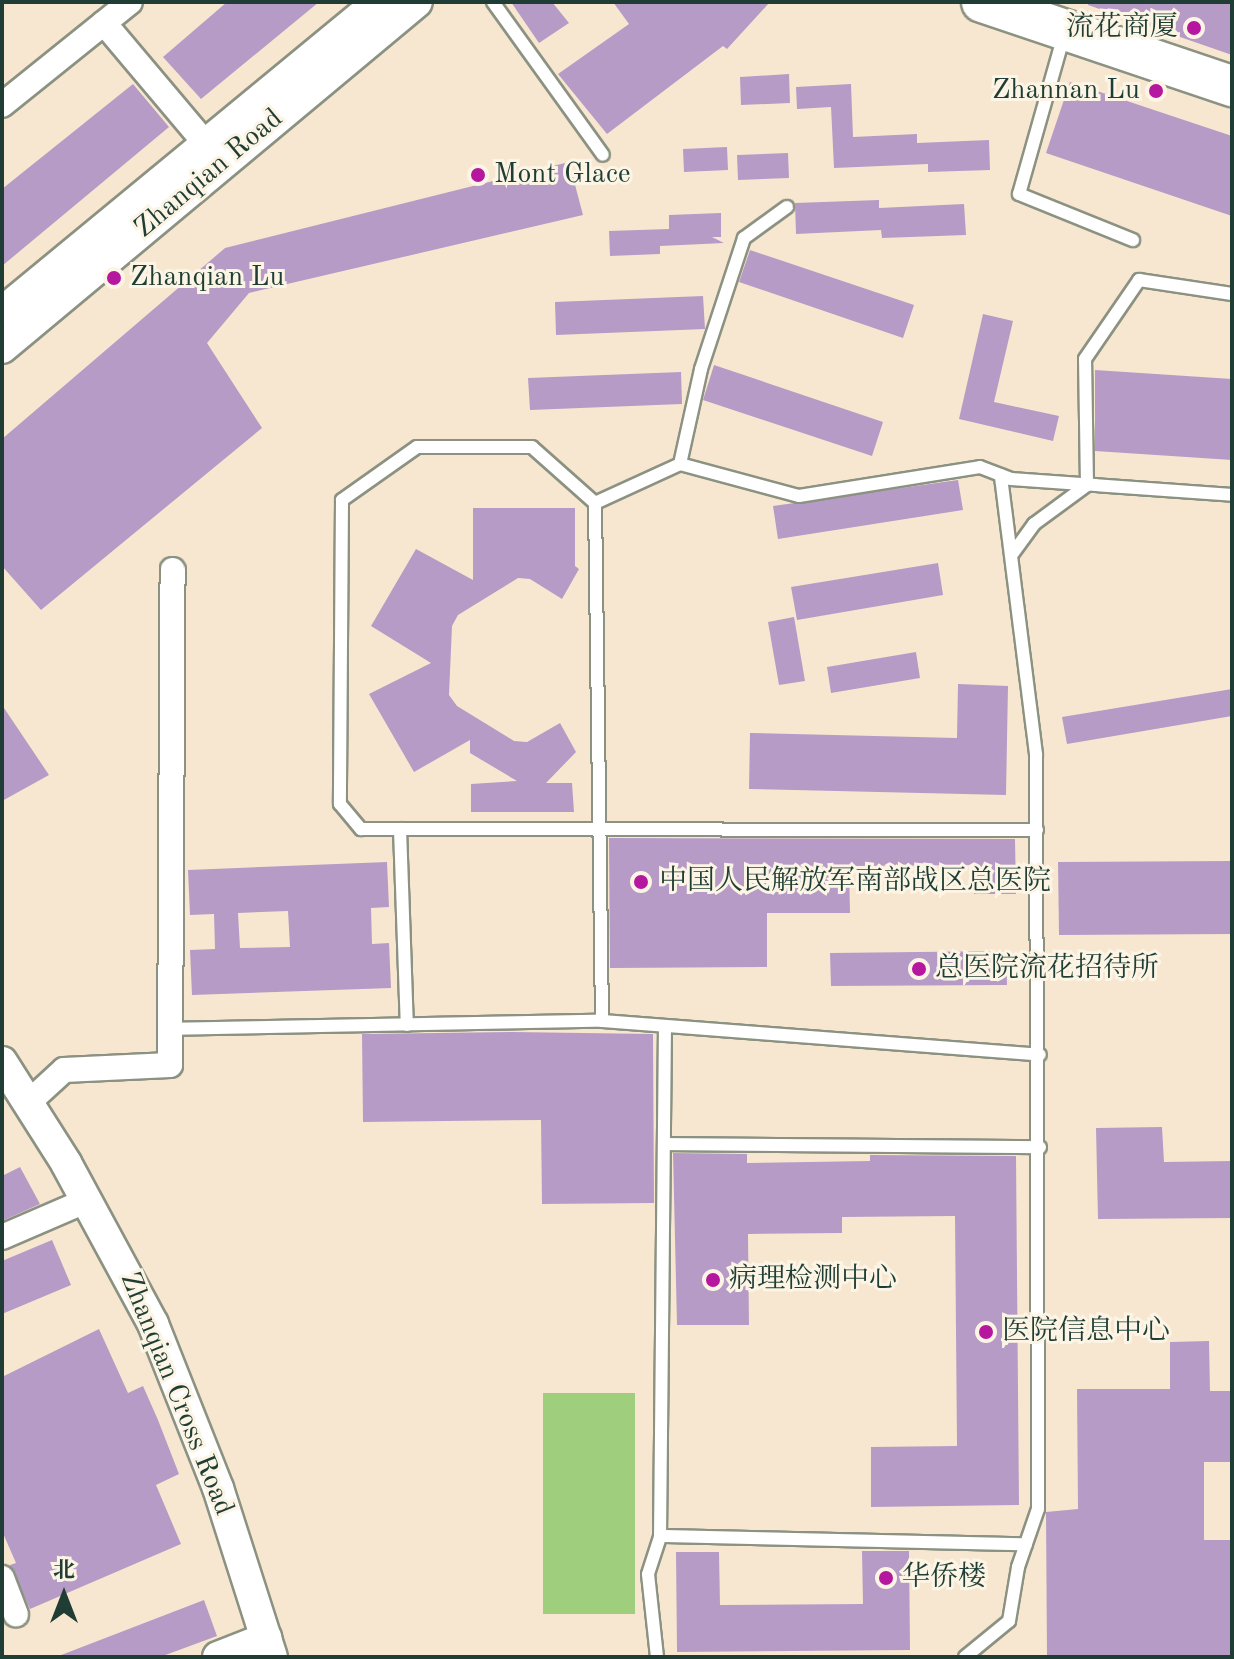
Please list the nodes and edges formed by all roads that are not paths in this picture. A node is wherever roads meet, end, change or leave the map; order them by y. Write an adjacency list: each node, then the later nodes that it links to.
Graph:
1 (130, 2): 6 (street)
2 (378, 2): 10 (street, Zhanqian Road)
3 (417, 2): 16 (street, Zhanqian Road)
4 (493, 2): 11 (lane)
5 (982, 2): 7 (main road)
6 (104, 23): 9 (street); 10 (street)
7 (1064, 32): 8 (main road); 13 (lane)
8 (1232, 86)
9 (2, 105)
10 (205, 143): 15 (street, Zhanqian Road)
11 (603, 155)
12 (787, 207): 17 (lane)
13 (1133, 240)
14 (1232, 294): 19 (lane)
15 (6, 302)
16 (2, 348)
17 (680, 464): 18 (lane); 21 (lane)
18 (1001, 475): 19 (lane); 22 (lane)
19 (1087, 485): 20 (lane); 22 (lane)
20 (1232, 495)
21 (595, 503): 24 (lane); 25 (lane)
22 (1013, 553): 26 (lane)
23 (173, 570): 30 (street)
24 (400, 829): 25 (lane); 28 (lane)
25 (599, 829): 26 (lane); 27 (lane)
26 (1037, 830): 31 (lane)
27 (602, 1021): 28 (lane); 29 (lane)
28 (407, 1025): 30 (lane)
29 (665, 1026): 31 (lane); 34 (lane)
30 (169, 1029): 33 (street)
31 (1040, 1055): 35 (lane)
32 (2, 1062): 33 (street, Zhanqian Cross Road)
33 (28, 1103): 36 (street, Zhanqian Cross Road)
34 (664, 1144): 35 (lane); 38 (lane)
35 (1040, 1147): 39 (lane)
36 (88, 1200): 37 (street); 42 (street, Zhanqian Cross Road)
37 (2, 1237)
38 (660, 1536): 39 (lane); 44 (lane)
39 (1026, 1544): 45 (lane)
40 (2, 1578): 41 (street)
41 (16, 1614)
42 (269, 1648): 43 (street)
43 (218, 1657)
44 (657, 1657)
45 (965, 1657)

